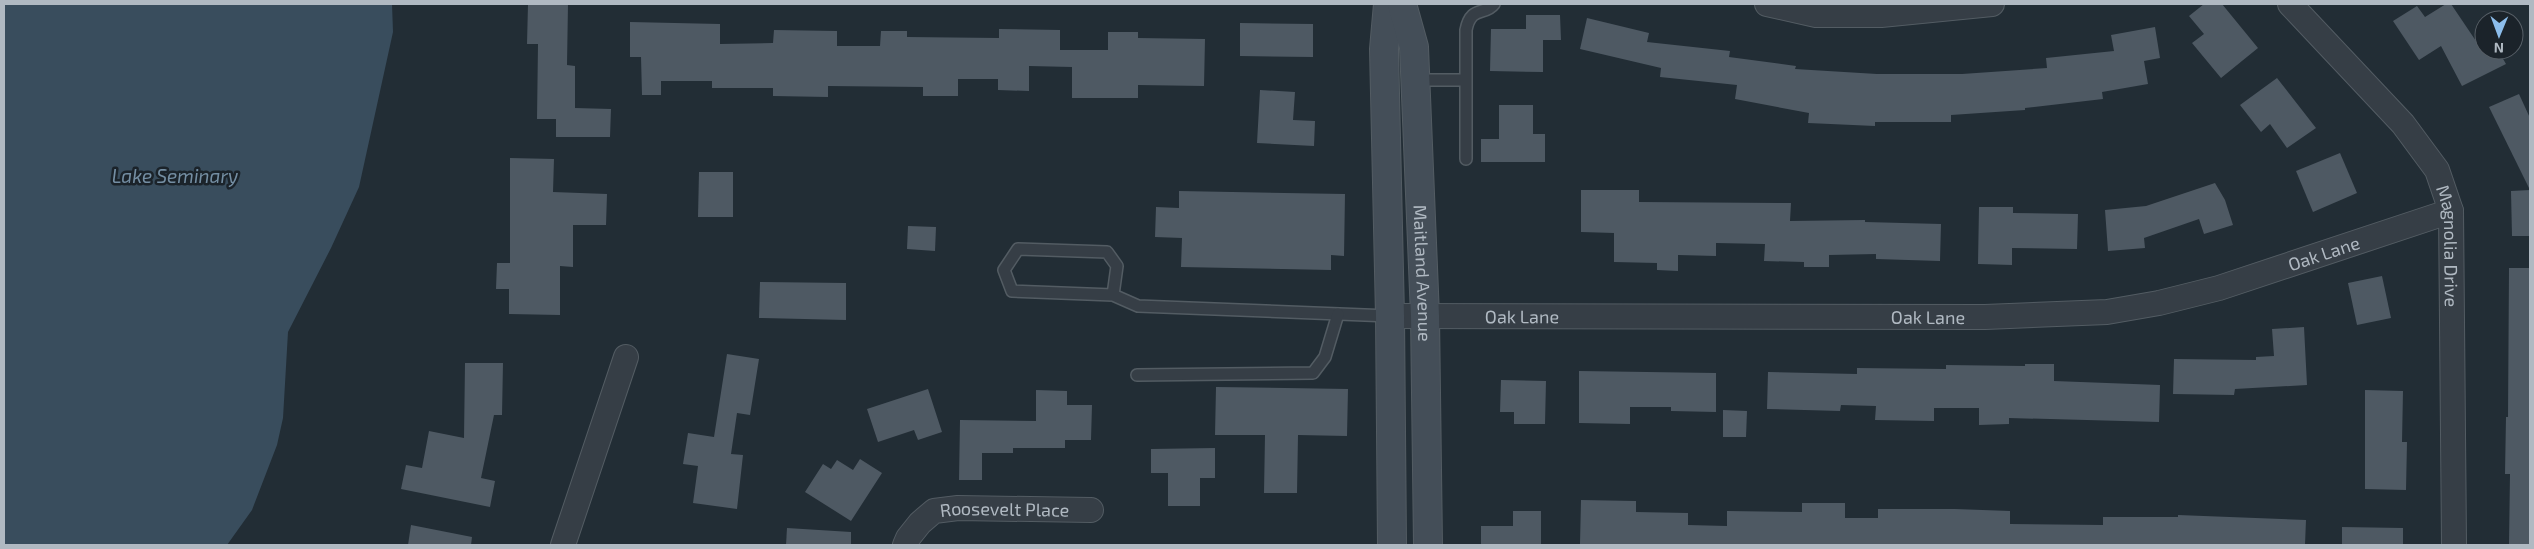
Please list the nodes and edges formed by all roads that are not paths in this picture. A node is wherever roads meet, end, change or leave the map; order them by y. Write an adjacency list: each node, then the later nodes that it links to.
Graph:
1 (1388, 4): 13 (main road, Maitland Avenue)
2 (1402, 4): 7 (main road, Maitland Avenue)
3 (1494, 4): 8 (lane)
4 (1767, 4): 5 (street)
5 (1992, 4)
6 (2290, 4): 10 (street, Magnolia Drive)
7 (1415, 80): 8 (lane); 14 (main road, Maitland Avenue)
8 (1465, 80): 9 (lane)
9 (1466, 159)
10 (2451, 211): 14 (street, Oak Lane); 22 (street, Magnolia Drive)
11 (1113, 295): 11 (lane); 12 (lane)
12 (1338, 314): 13 (lane); 16 (lane)
13 (1390, 316): 14 (street, Oak Lane); 20 (main road, Maitland Avenue)
14 (1425, 316): 21 (main road, Maitland Avenue)
15 (626, 357): 18 (street)
16 (1137, 375)
17 (1091, 510): 19 (street, Roosevelt Place)
18 (563, 545)
19 (905, 545)
20 (1392, 545)
21 (1428, 545)
22 (2454, 545)

